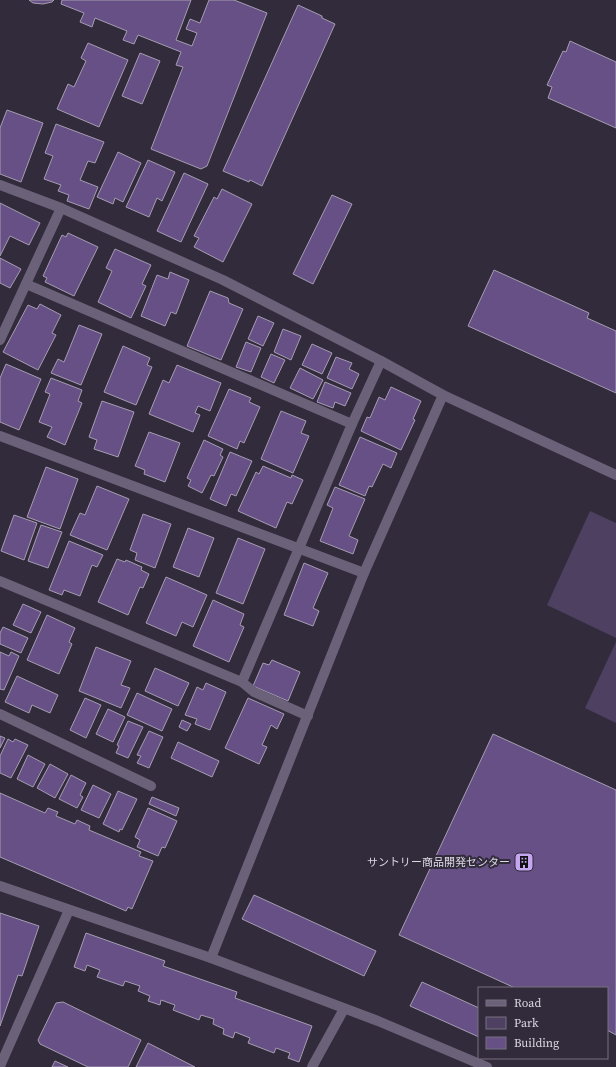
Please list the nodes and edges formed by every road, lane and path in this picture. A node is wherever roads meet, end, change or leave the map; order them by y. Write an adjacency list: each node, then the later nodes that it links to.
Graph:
1 (0, 185): 2 (street)
2 (61, 208): 3 (street); 5 (street)
3 (26, 284): 4 (street); 7 (street)
4 (0, 340)
5 (381, 361): 6 (street); 7 (street)
6 (442, 395): 9 (street); 11 (street)
7 (352, 424): 10 (street)
8 (0, 436): 10 (street)
9 (616, 475)
10 (299, 548): 11 (street); 13 (street)
11 (364, 573): 15 (street)
12 (0, 581): 13 (street)
13 (242, 682): 15 (street)
14 (0, 714): 16 (street)
15 (308, 716): 19 (street)
16 (151, 786)
17 (0, 886): 18 (street)
18 (69, 910): 19 (street); 21 (street)
19 (211, 958): 20 (street)
20 (344, 1009): 22 (street); 23 (street)
21 (0, 1066)
22 (312, 1067)
23 (487, 1067)

